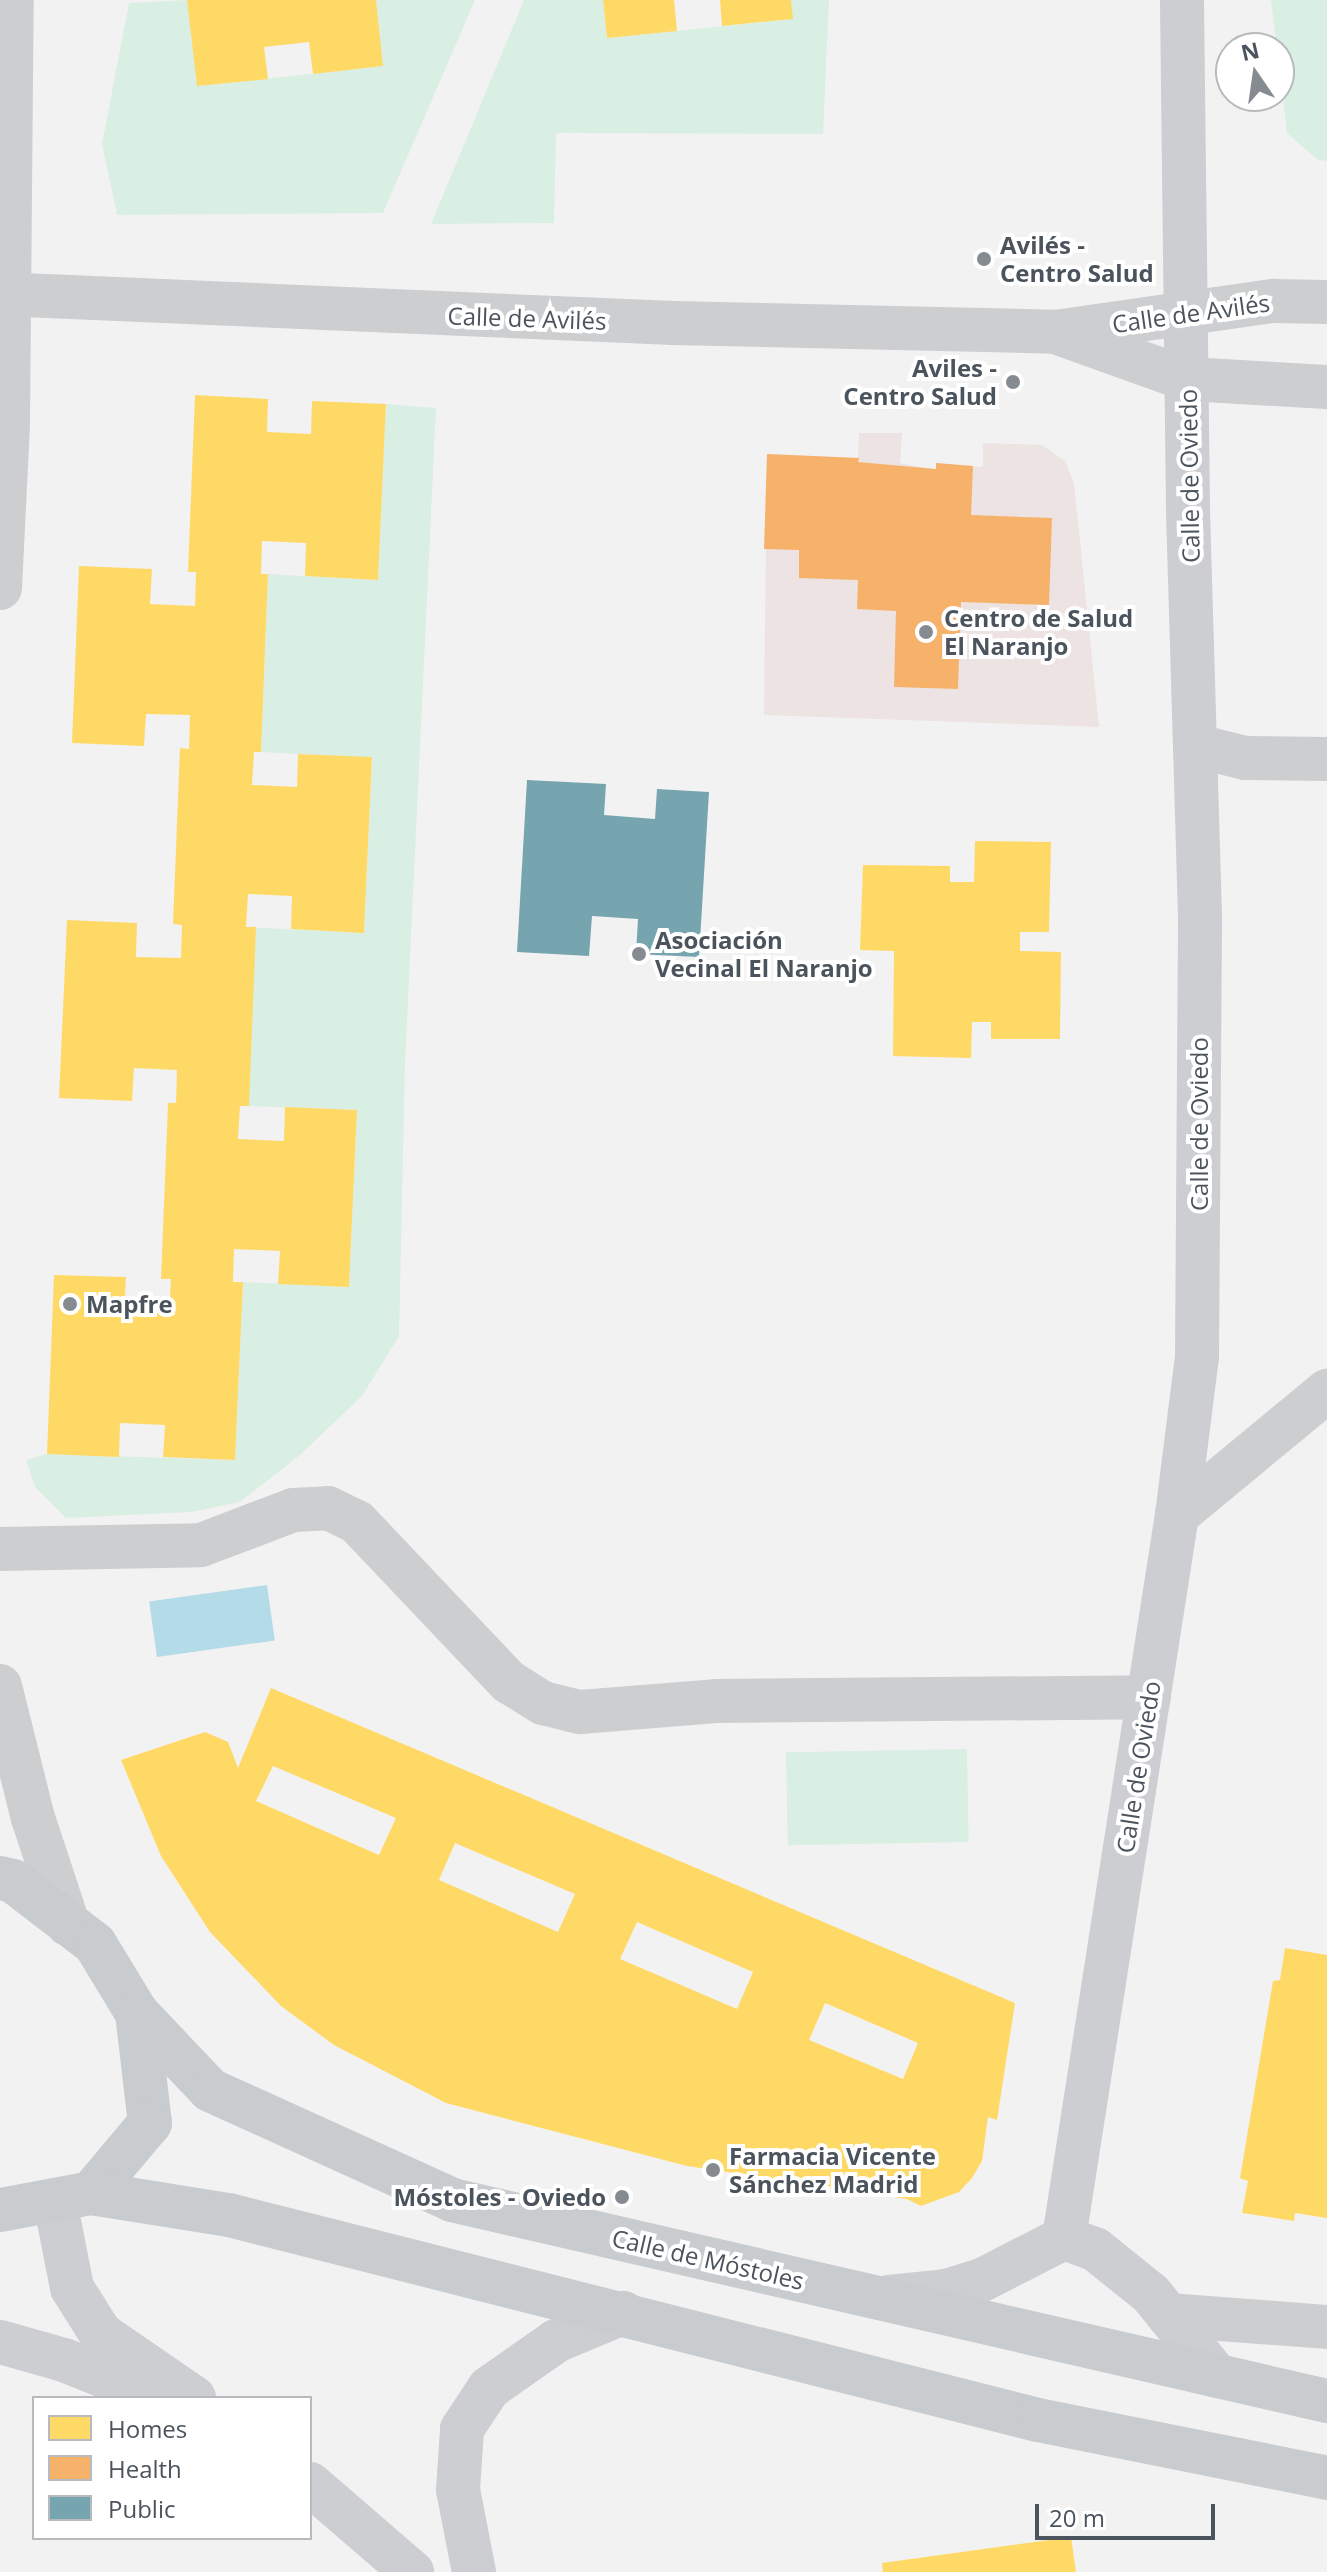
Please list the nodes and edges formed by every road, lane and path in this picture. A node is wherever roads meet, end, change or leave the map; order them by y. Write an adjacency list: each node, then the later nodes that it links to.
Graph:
1 (12, 0): 3 (street)
2 (1182, 0): 5 (street, Calle de Oviedo)
3 (4, 295): 6 (street, Calle de Avilés); 9 (street)
4 (1327, 302): 5 (street, Calle de Avilés)
5 (1189, 312): 6 (street, Calle de Avilés); 7 (street, Calle de Oviedo)
6 (1055, 332): 7 (street, Calle de Avilés)
7 (1187, 379): 8 (street, Calle de Avilés); 10 (street, Calle de Oviedo)
8 (1327, 387)
9 (0, 588)
10 (1197, 746): 11 (street); 13 (street, Calle de Oviedo)
11 (1327, 759)
12 (1327, 1391): 13 (street)
13 (1177, 1515): 16 (street, Calle de Oviedo)
14 (0, 1549): 16 (street)
15 (0, 1686): 18 (street)
16 (1149, 1697): 22 (street, Calle de Oviedo)
17 (0, 1878): 18 (main road)
18 (68, 1924): 19 (main road)
19 (137, 2013): 20 (main road); 23 (main road, Calle de Móstoles)
20 (73, 2197): 21 (main road); 24 (main road); 30 (street)
21 (0, 2210)
22 (1064, 2238): 23 (street); 25 (street)
23 (877, 2298): 28 (main road, Calle de Móstoles)
24 (623, 2313): 32 (main road); 35 (street)
25 (1168, 2315): 26 (street); 28 (street)
26 (1327, 2327)
27 (0, 2342): 29 (street)
28 (1217, 2376): 31 (main road, Calle de Móstoles)
29 (154, 2396)
30 (191, 2396)
31 (1327, 2401)
32 (1327, 2478)
33 (312, 2486): 34 (street)
34 (412, 2572)
35 (474, 2572)

